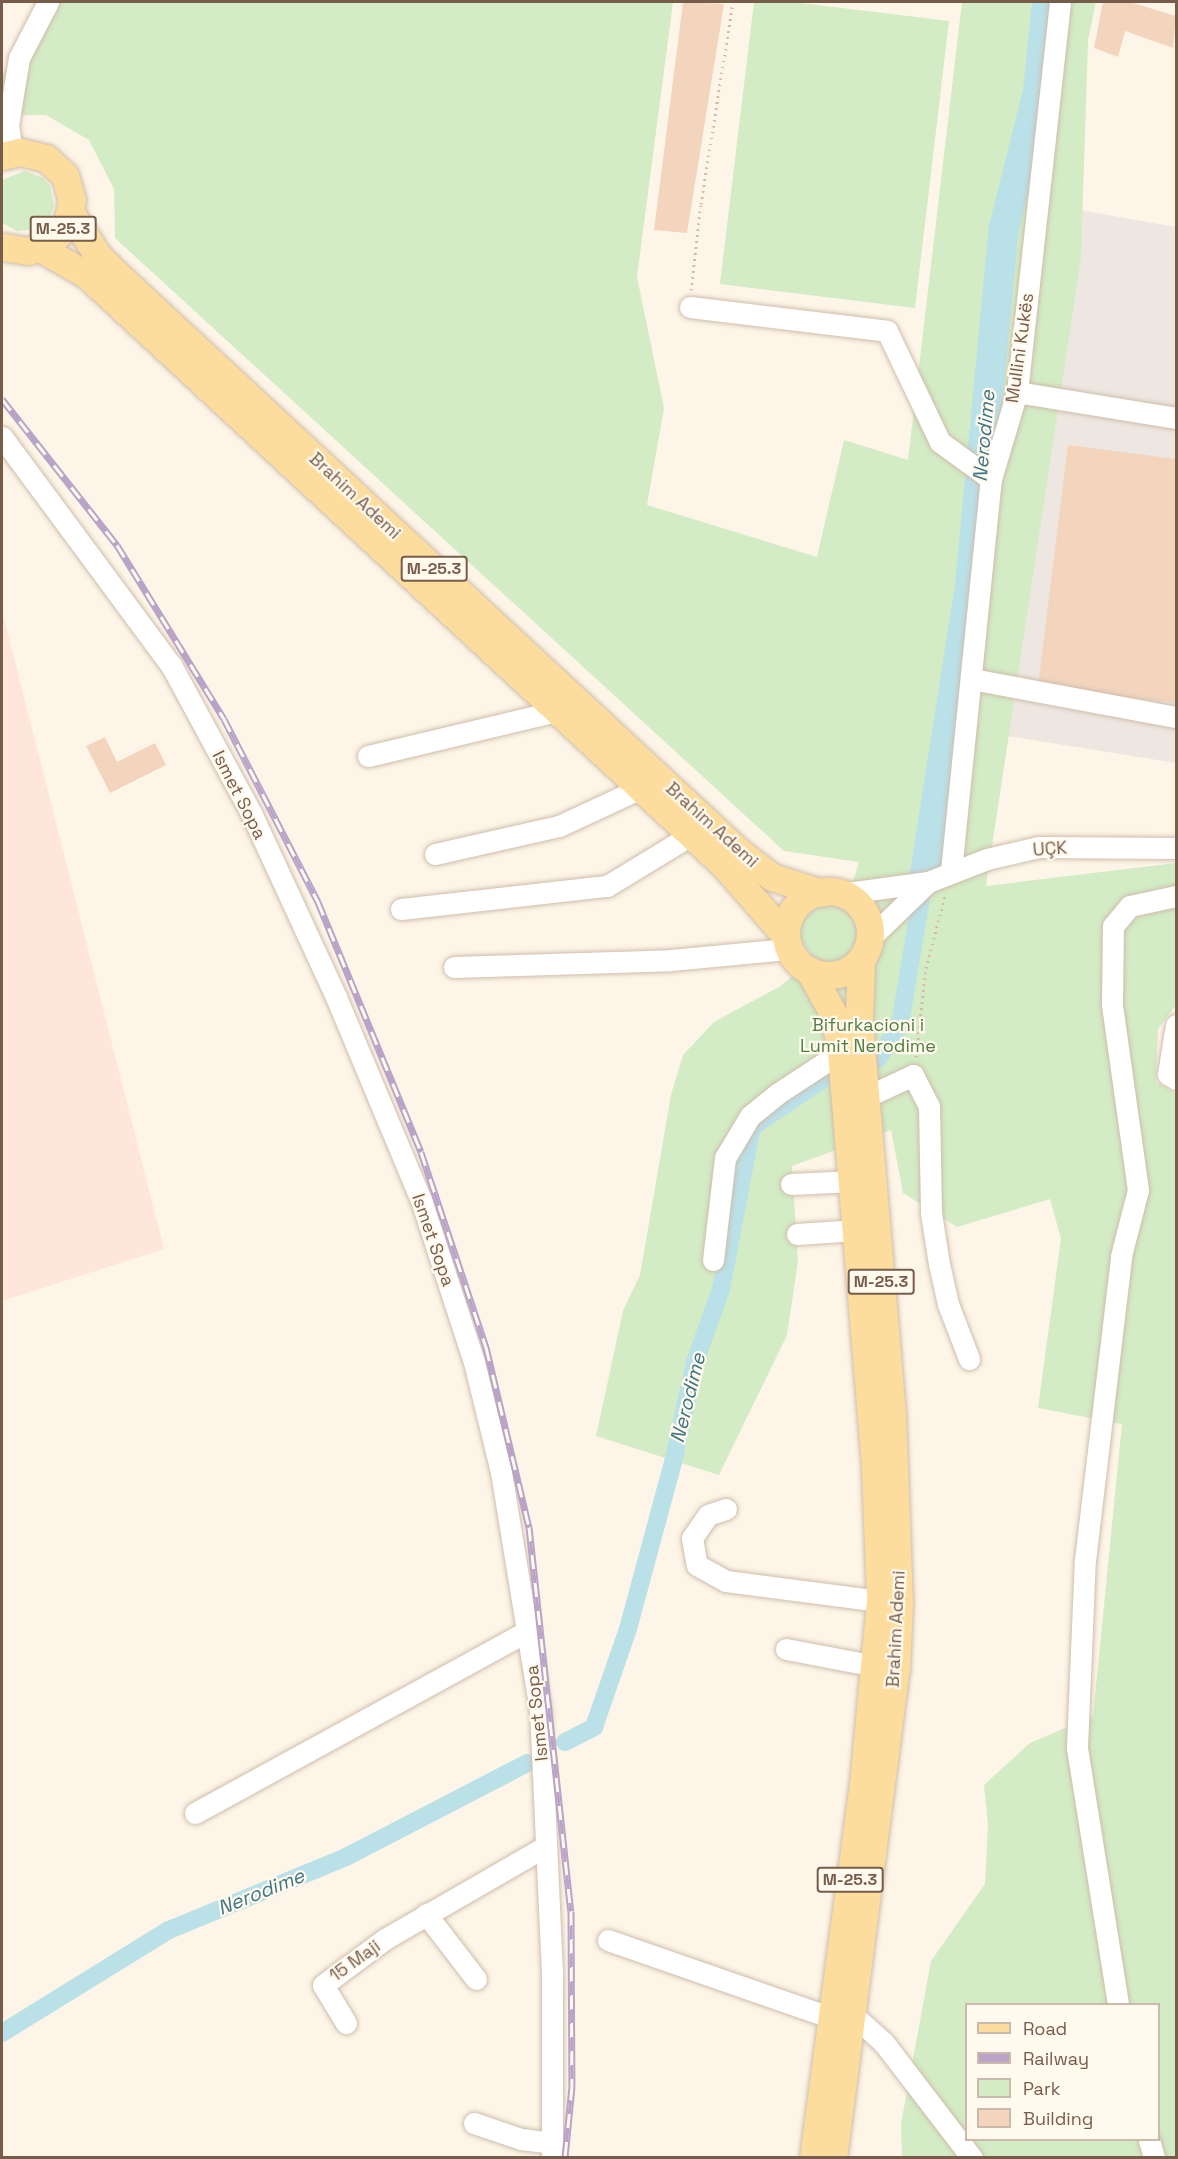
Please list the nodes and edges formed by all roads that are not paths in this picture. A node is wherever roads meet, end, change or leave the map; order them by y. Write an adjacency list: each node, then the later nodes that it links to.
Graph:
1 (48, 2): 3 (street)
2 (1059, 2): 7 (street, Mullini Kukës)
3 (6, 154): 4 (main road, Brahim Ademi / M-25.3)
4 (71, 213): 5 (main road, Brahim Ademi / M-25.3); 21 (main road, Brahim Ademi / M-25.3)
5 (15, 250): 12 (main road, Brahim Ademi / M-25.3)
6 (690, 307): 10 (street)
7 (1017, 392): 8 (street); 10 (street, Mullini Kukës)
8 (1176, 418)
9 (2, 437): 40 (street, Ismet Sopa)
10 (991, 478): 11 (street, Mullini Kukës)
11 (972, 680): 13 (street); 19 (street, Mullini Kukës)
12 (557, 711): 14 (street); 15 (main road, Brahim Ademi / M-25.3)
13 (1176, 717)
14 (368, 756)
15 (641, 788): 16 (main road, Brahim Ademi / M-25.3); 18 (street, Brahim Ademi)
16 (691, 835): 23 (street, Brahim Ademi); 24 (main road, Brahim Ademi / M-25.3)
17 (1176, 848): 19 (street, UÇK)
18 (435, 854)
19 (951, 871): 20 (street, UÇK)
20 (928, 882): 21 (street, UÇK); 25 (street, UÇK)
21 (831, 893): 24 (main road); 25 (main road, Brahim Ademi / M-25.3)
22 (1176, 896): 48 (street)
23 (401, 909)
24 (785, 941): 26 (street); 27 (main road, Brahim Ademi / M-25.3)
25 (865, 949): 27 (main road); 31 (main road, Brahim Ademi / M-25.3)
26 (454, 967)
27 (809, 970): 29 (main road, Brahim Ademi / M-25.3)
28 (1176, 1025): 30 (street)
29 (841, 1052): 32 (main road, Brahim Ademi / M-25.3); 36 (street)
30 (1176, 1079)
31 (866, 1097): 37 (street); 49 (main road, Brahim Ademi / M-25.3)
32 (853, 1181): 33 (street); 34 (main road, Brahim Ademi / M-25.3)
33 (790, 1184)
34 (856, 1230): 35 (street); 39 (main road, Brahim Ademi / M-25.3)
35 (797, 1234)
36 (713, 1260)
37 (969, 1359)
38 (726, 1509): 39 (street, Brahim Ademi)
39 (880, 1601): 42 (main road, Brahim Ademi / M-25.3)
40 (527, 1631): 43 (street); 44 (street, Ismet Sopa)
41 (786, 1649): 42 (street)
42 (876, 1666): 49 (main road, Brahim Ademi / M-25.3)
43 (195, 1813)
44 (546, 1846): 45 (street, 15 Maji); 53 (street, Ismet Sopa)
45 (426, 1914): 47 (street); 50 (street, 15 Maji)
46 (608, 1940): 49 (street)
47 (476, 1979)
48 (1118, 2003)
49 (843, 2016): 54 (main road, Brahim Ademi / M-25.3); 55 (main road, Brahim Ademi / M-25.3); 56 (street)
50 (346, 2023)
51 (474, 2123): 53 (street, Ismet Sopa)
52 (1150, 2141): 57 (street)
53 (553, 2150)
54 (813, 2157)
55 (833, 2157)
56 (972, 2157)
57 (1154, 2157)

